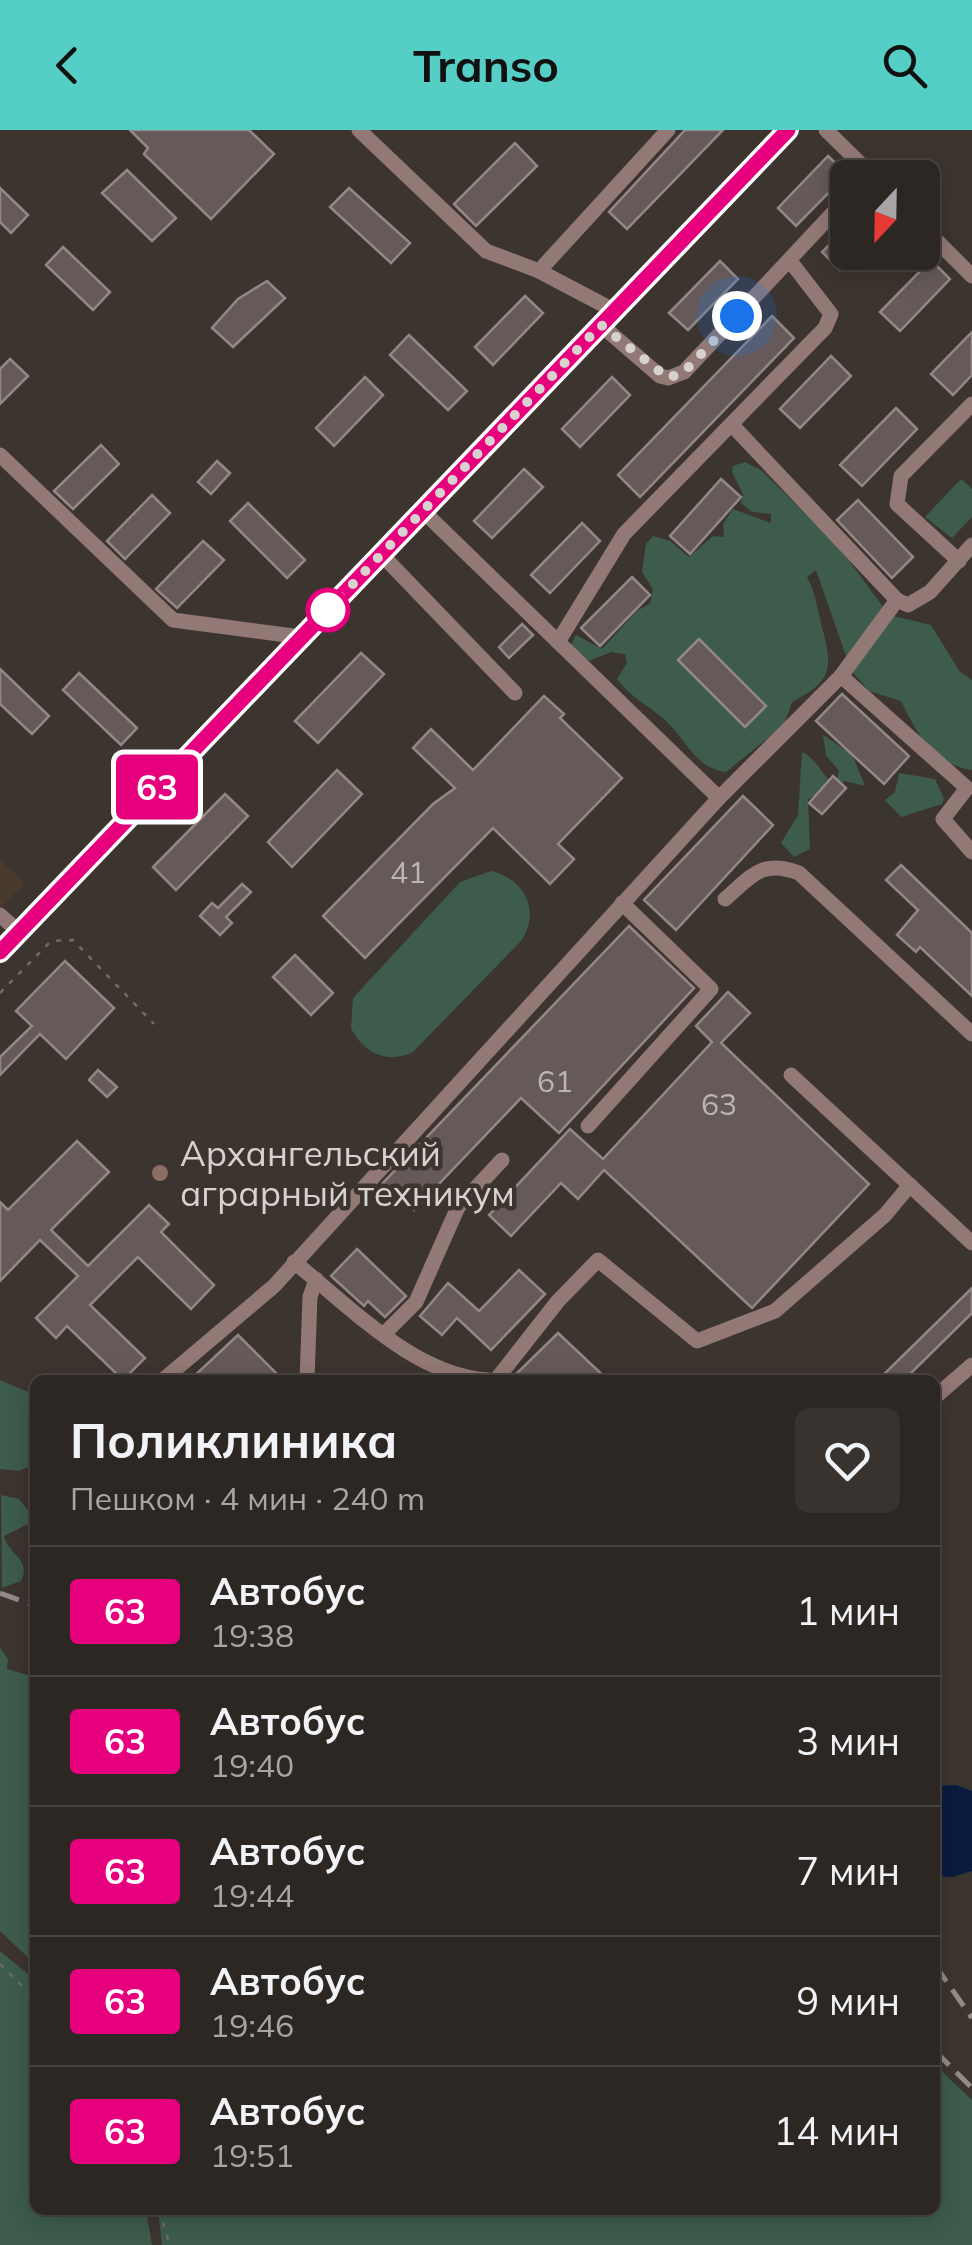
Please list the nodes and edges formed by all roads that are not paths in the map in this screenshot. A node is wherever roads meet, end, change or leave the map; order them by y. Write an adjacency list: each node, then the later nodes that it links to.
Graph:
1 (359, 130): 9 (street)
2 (668, 130): 9 (street)
3 (788, 130): 11 (street)
4 (826, 130): 5 (street)
5 (855, 160)
6 (830, 216): 8 (street)
7 (940, 244): 10 (street)
8 (790, 261): 12 (street); 14 (street)
9 (539, 271): 11 (street)
10 (972, 276)
11 (615, 312): 12 (street)
12 (601, 325): 16 (street)
13 (972, 404): 19 (street)
14 (732, 425): 20 (street); 22 (street)
15 (0, 455): 21 (street)
16 (423, 511): 18 (street); 22 (street)
17 (972, 545): 19 (street)
18 (381, 554): 21 (street); 24 (street)
19 (959, 561): 20 (street)
20 (897, 600): 23 (street)
21 (302, 637): 30 (street)
22 (558, 642): 25 (street)
23 (840, 676): 25 (street); 26 (street)
24 (515, 693)
25 (719, 798): 28 (street)
26 (972, 852)
27 (725, 899): 32 (street)
28 (622, 903): 34 (street); 38 (street)
29 (0, 914): 30 (street)
30 (19, 932): 31 (street)
31 (0, 952)
32 (972, 1034)
33 (791, 1075): 36 (street)
34 (588, 1126)
35 (502, 1160): 40 (street)
36 (910, 1185): 37 (street); 45 (street)
37 (972, 1243)
38 (294, 1262): 39 (street); 42 (street)
39 (316, 1279): 40 (street); 43 (street)
40 (385, 1333): 44 (street)
41 (972, 1364): 46 (street)
42 (169, 1375)
43 (308, 1375)
44 (462, 1375)
45 (496, 1375)
46 (940, 1393)

